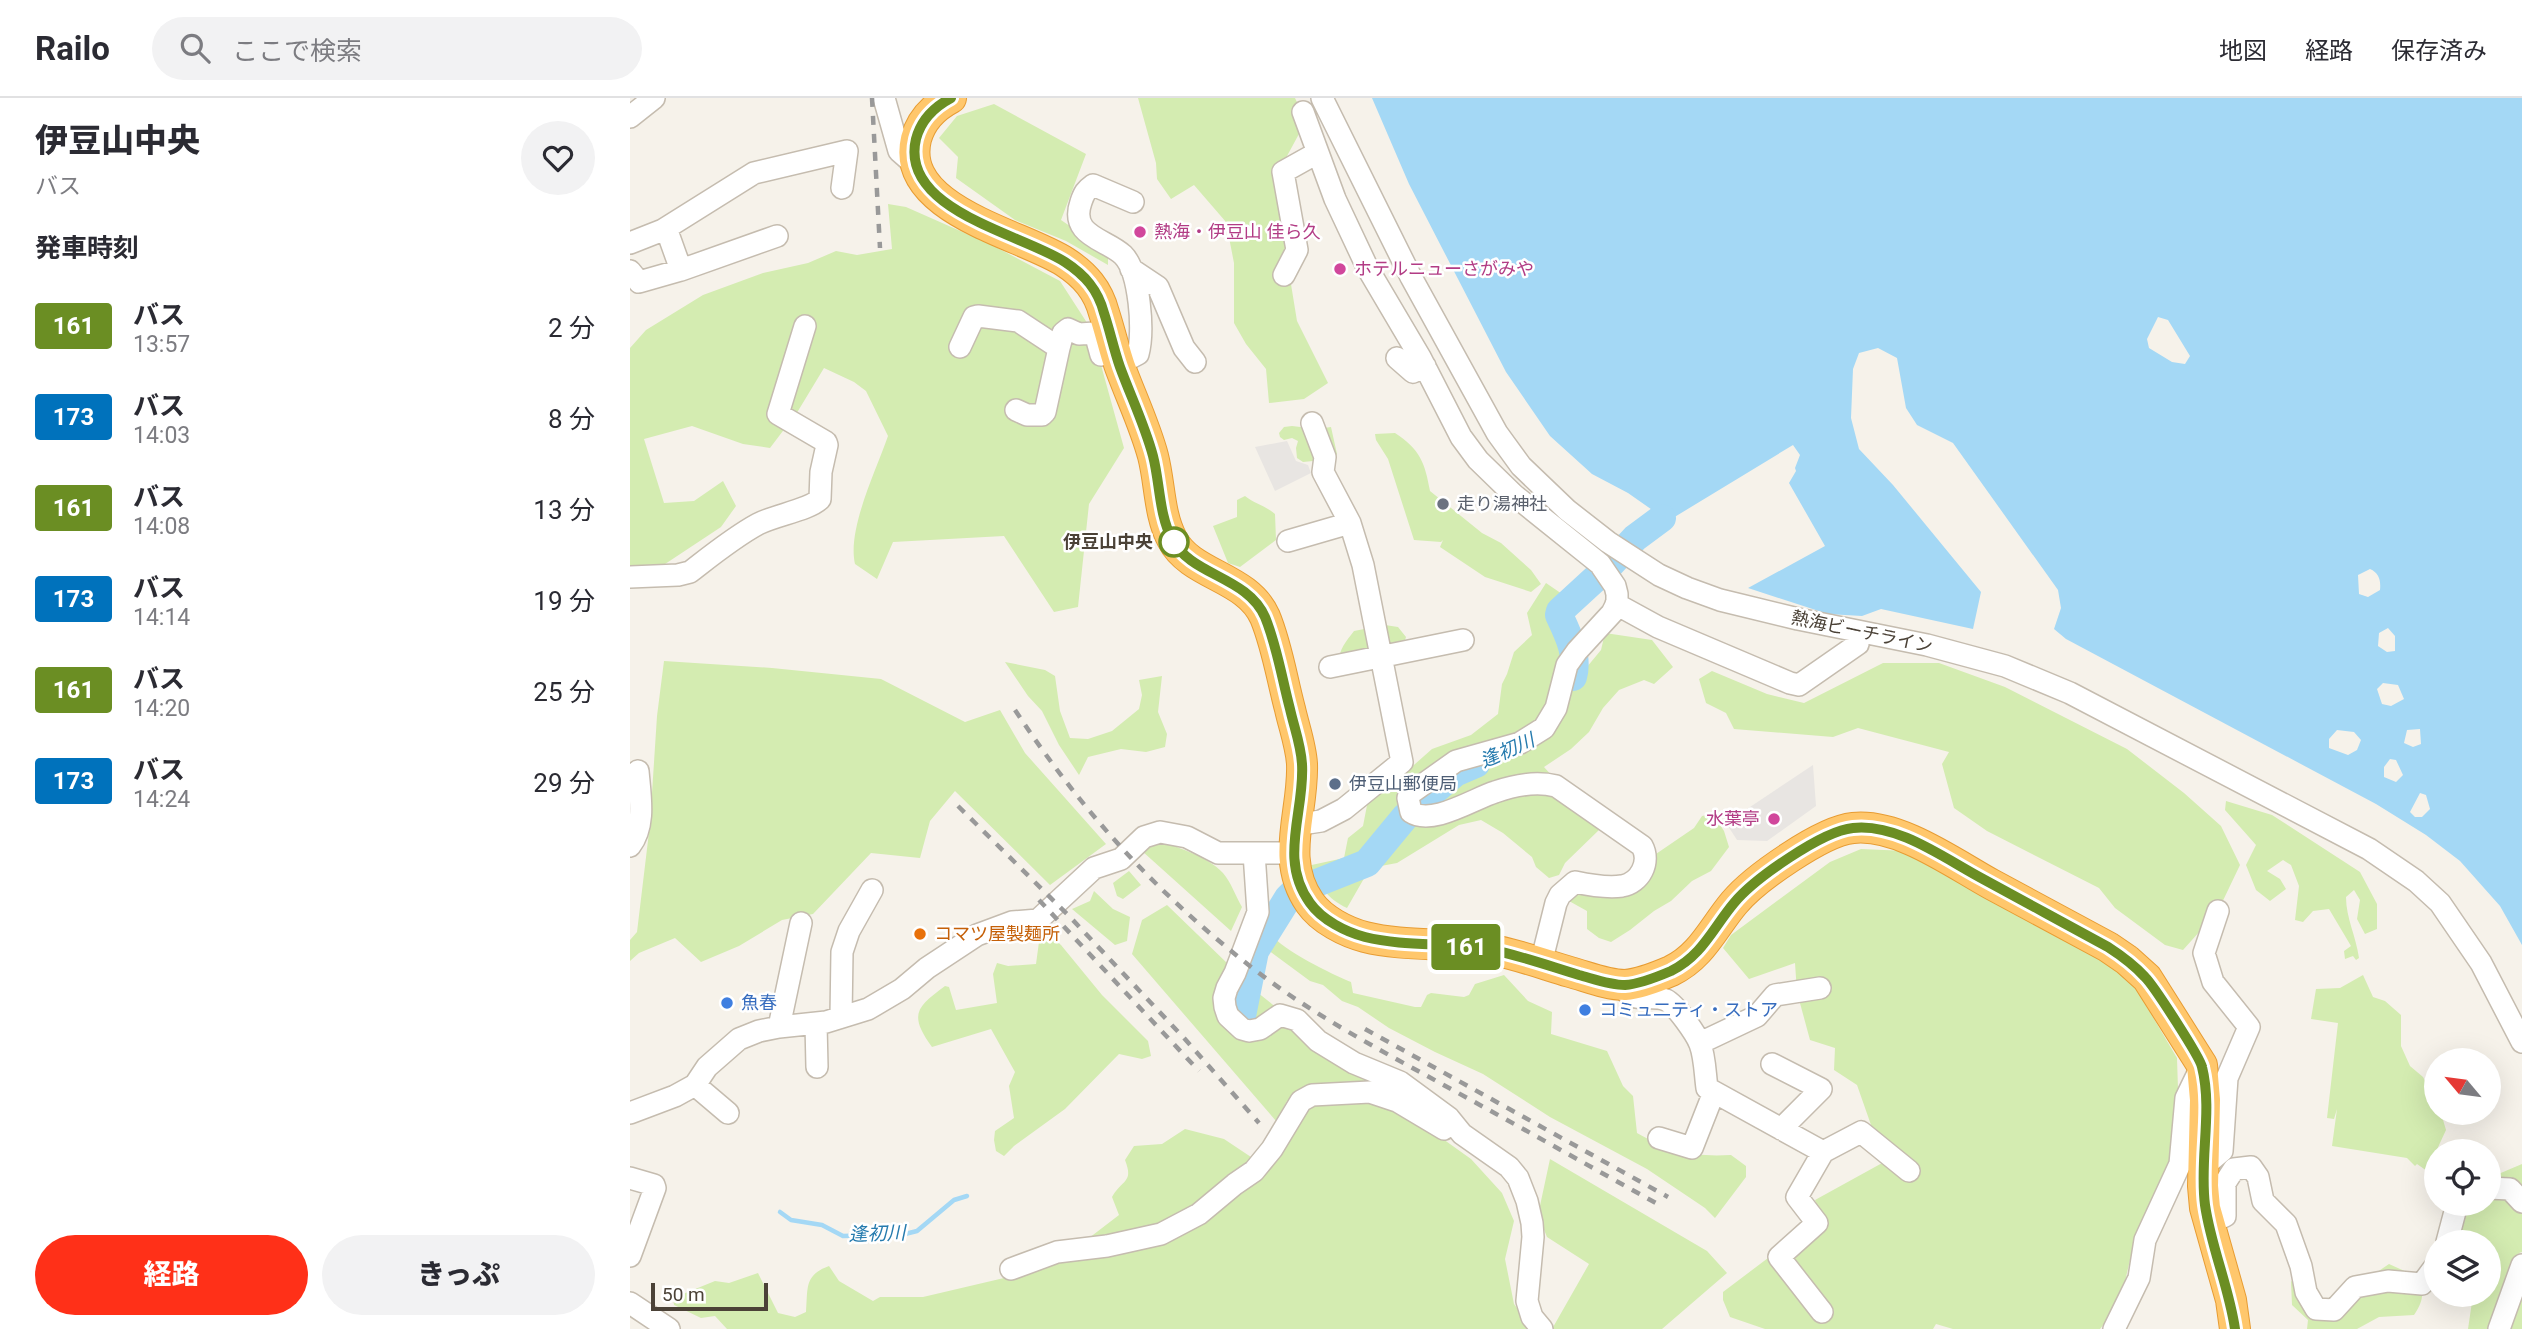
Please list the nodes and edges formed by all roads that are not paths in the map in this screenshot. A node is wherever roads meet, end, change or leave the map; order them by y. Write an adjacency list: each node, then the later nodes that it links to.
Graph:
1 (654, 98): 6 (street)
2 (884, 98): 8 (street)
3 (951, 98): 8 (highway)
4 (1322, 98): 13 (street, 熱海ビーチライン)
5 (1303, 113): 7 (street)
6 (630, 117)
7 (1317, 153): 16 (street); 19 (street)
8 (916, 166): 23 (highway)
9 (842, 188): 11 (street)
10 (1133, 202): 15 (street)
11 (666, 228): 14 (street); 17 (street)
12 (777, 236): 17 (street)
13 (1392, 238): 16 (street); 50 (street, 熱海ビーチライン)
14 (630, 243)
15 (1131, 269): 23 (street); 25 (street)
16 (1368, 269): 26 (street)
17 (681, 270): 18 (street)
18 (630, 271)
19 (1284, 275)
20 (805, 326): 31 (street)
21 (960, 347): 22 (street)
22 (1059, 348): 23 (street); 27 (street)
23 (1117, 358): 39 (highway)
24 (1397, 358): 26 (street)
25 (1195, 362)
26 (1424, 366): 32 (street)
27 (1016, 410)
28 (1312, 423): 29 (street)
29 (1350, 523): 30 (street); 35 (street)
30 (1288, 541)
31 (630, 578)
32 (1616, 604): 34 (street); 44 (street)
33 (1463, 640): 35 (street)
34 (1858, 644)
35 (1381, 657): 36 (street); 39 (street)
36 (1330, 667)
37 (638, 771): 38 (street)
38 (630, 846)
39 (1294, 847): 40 (street); 44 (highway)
40 (1254, 853): 47 (street); 60 (street)
41 (872, 890): 47 (street)
42 (2218, 911): 63 (street)
43 (801, 923): 49 (street)
44 (1541, 963): 45 (highway)
45 (1623, 985): 51 (street); 53 (highway)
46 (1820, 988): 51 (street)
47 (841, 1017): 48 (street)
48 (816, 1024): 49 (street); 54 (street)
49 (779, 1027): 55 (street)
50 (2522, 1042)
51 (1700, 1043): 56 (street)
52 (1772, 1064): 59 (street)
53 (2202, 1065): 63 (highway); 77 (street)
54 (817, 1067)
55 (695, 1085): 57 (street); 58 (street)
56 (1714, 1092): 59 (street); 61 (street)
57 (630, 1113)
58 (728, 1113)
59 (1781, 1129): 62 (street)
60 (1461, 1134): 71 (street); 76 (street)
61 (1659, 1139)
62 (1823, 1152): 64 (street); 74 (street)
63 (2203, 1167): 68 (highway)
64 (1909, 1171)
65 (630, 1178): 69 (street)
66 (2501, 1189): 67 (street)
67 (2522, 1202)
68 (2210, 1223): 72 (street); 78 (highway)
69 (630, 1256)
70 (2522, 1265): 79 (street)
71 (1012, 1269)
72 (2424, 1281)
73 (630, 1303): 75 (street)
74 (1822, 1312)
75 (669, 1329)
76 (1542, 1329)
77 (2114, 1329)
78 (2235, 1329)
79 (2499, 1329)

